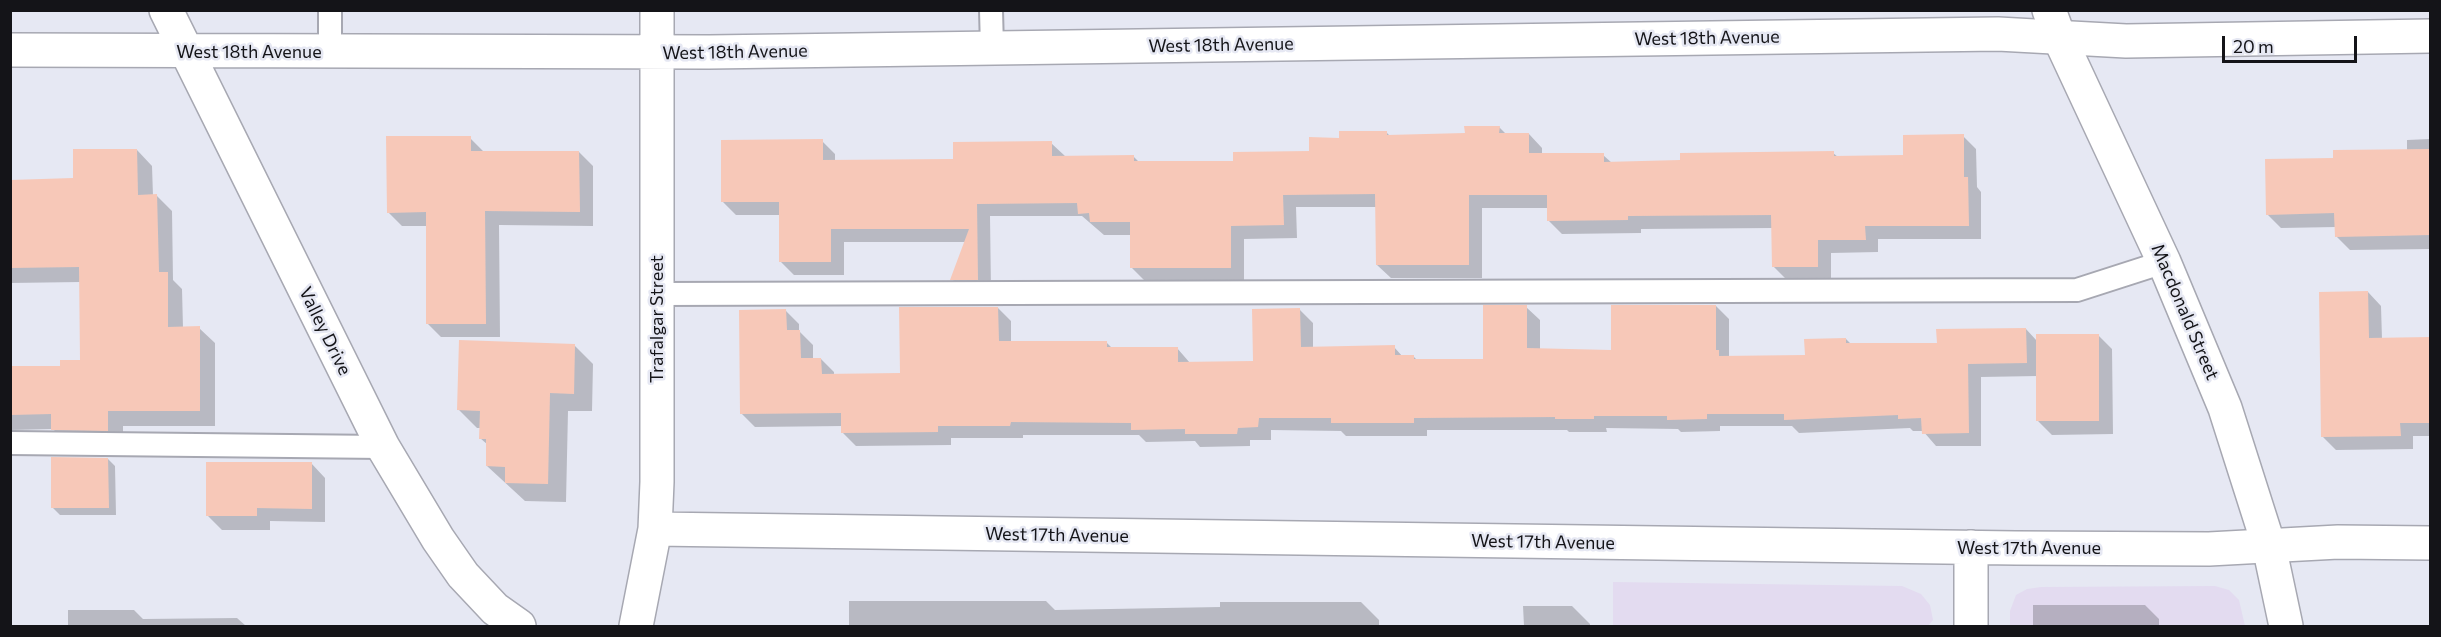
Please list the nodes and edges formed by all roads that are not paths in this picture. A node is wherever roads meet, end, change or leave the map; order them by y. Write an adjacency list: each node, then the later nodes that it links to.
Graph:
1 (166, 10): 9 (street, Valley Drive)
2 (330, 10): 10 (lane)
3 (657, 10): 11 (street, Trafalgar Street)
4 (991, 10): 7 (lane)
5 (2054, 24): 6 (street, West 18th Avenue); 7 (street, West 18th Avenue); 12 (street, Macdonald Street)
6 (2430, 36)
7 (992, 48): 11 (street, West 18th Avenue)
8 (10, 50): 9 (street, West 18th Avenue)
9 (187, 52): 10 (street, West 18th Avenue); 15 (street, Valley Drive)
10 (330, 52): 11 (street, West 18th Avenue)
11 (657, 53): 13 (street, Trafalgar Street)
12 (2164, 262): 13 (lane); 18 (street, Macdonald Street)
13 (657, 294): 16 (street, Trafalgar Street)
14 (10, 443): 15 (lane)
15 (382, 447): 20 (street, Valley Drive)
16 (655, 529): 19 (street, West 17th Avenue); 21 (street, Trafalgar Street)
17 (2430, 543): 18 (street, West 17th Avenue)
18 (2269, 546): 19 (street, West 17th Avenue); 23 (street, Macdonald Street)
19 (1971, 547): 22 (street)
20 (519, 627)
21 (636, 627)
22 (1971, 627)
23 (2286, 627)

